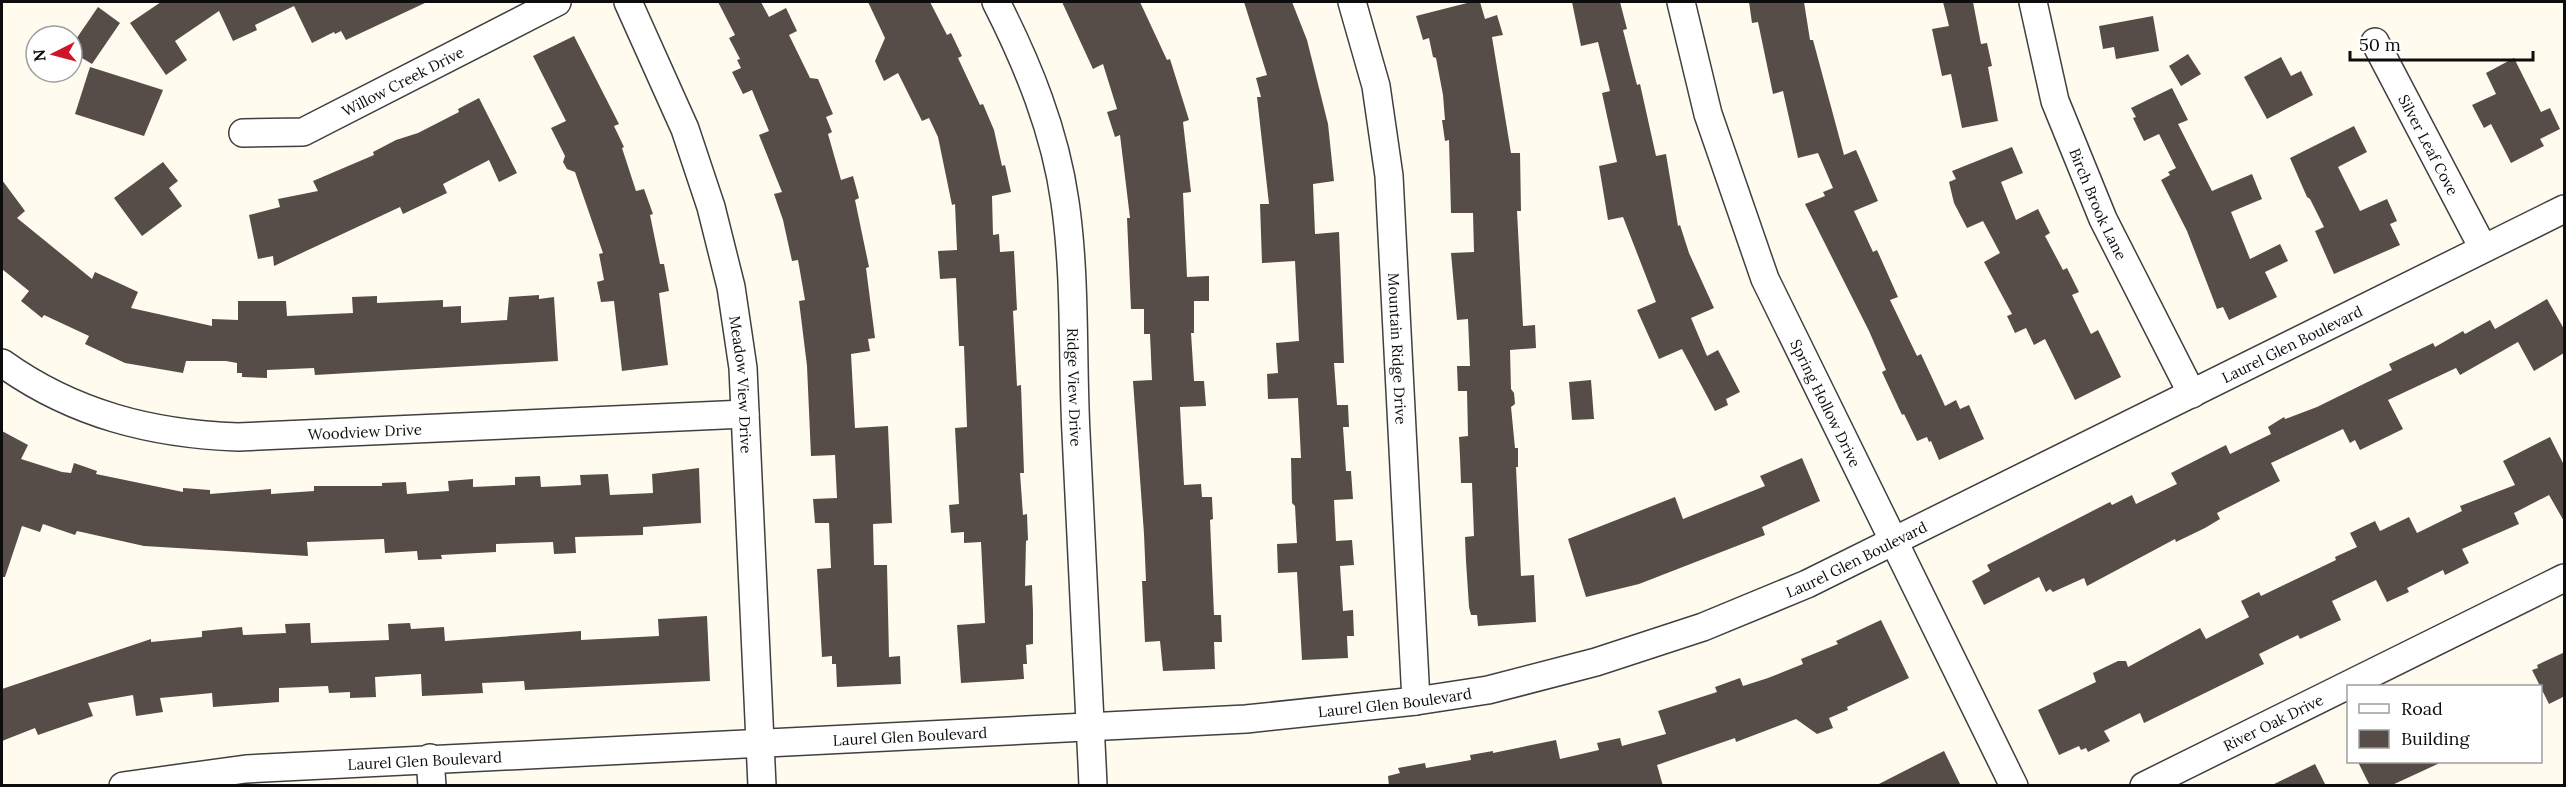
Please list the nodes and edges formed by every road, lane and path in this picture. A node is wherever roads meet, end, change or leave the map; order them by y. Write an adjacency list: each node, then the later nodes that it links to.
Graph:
1 (557, 2): 8 (street, Willow Creek Drive)
2 (627, 2): 13 (street, Meadow View Drive)
3 (996, 2): 19 (street, Ridge View Drive)
4 (1352, 2): 18 (street, Mountain Ridge Drive)
5 (1681, 2): 14 (street, Spring Hollow Drive)
6 (2033, 2): 12 (street, Birch Brook Lane)
7 (2374, 42): 10 (street, Silver Leaf Cove)
8 (243, 133)
9 (2565, 209): 10 (street, Laurel Glen Boulevard)
10 (2483, 248): 12 (street, Laurel Glen Boulevard)
11 (2, 363): 13 (street, Woodview Drive)
12 (2192, 394): 14 (street, Laurel Glen Boulevard)
13 (745, 414): 20 (street, Meadow View Drive)
14 (1895, 542): 18 (street, Laurel Glen Boulevard); 26 (street, Spring Hollow Drive)
15 (2565, 578): 16 (street, River Oak Drive)
16 (2348, 685)
17 (2347, 686): 27 (street, River Oak Drive)
18 (1416, 700): 19 (street, Laurel Glen Boulevard)
19 (1091, 728): 20 (street, Laurel Glen Boulevard); 25 (street, Ridge View Drive)
20 (759, 743): 21 (street, Laurel Glen Boulevard); 24 (street, Meadow View Drive)
21 (430, 759): 22 (street, Laurel Glen Boulevard); 23 (street)
22 (123, 786)
23 (432, 786)
24 (762, 786)
25 (1093, 786)
26 (2014, 786)
27 (2144, 786)

